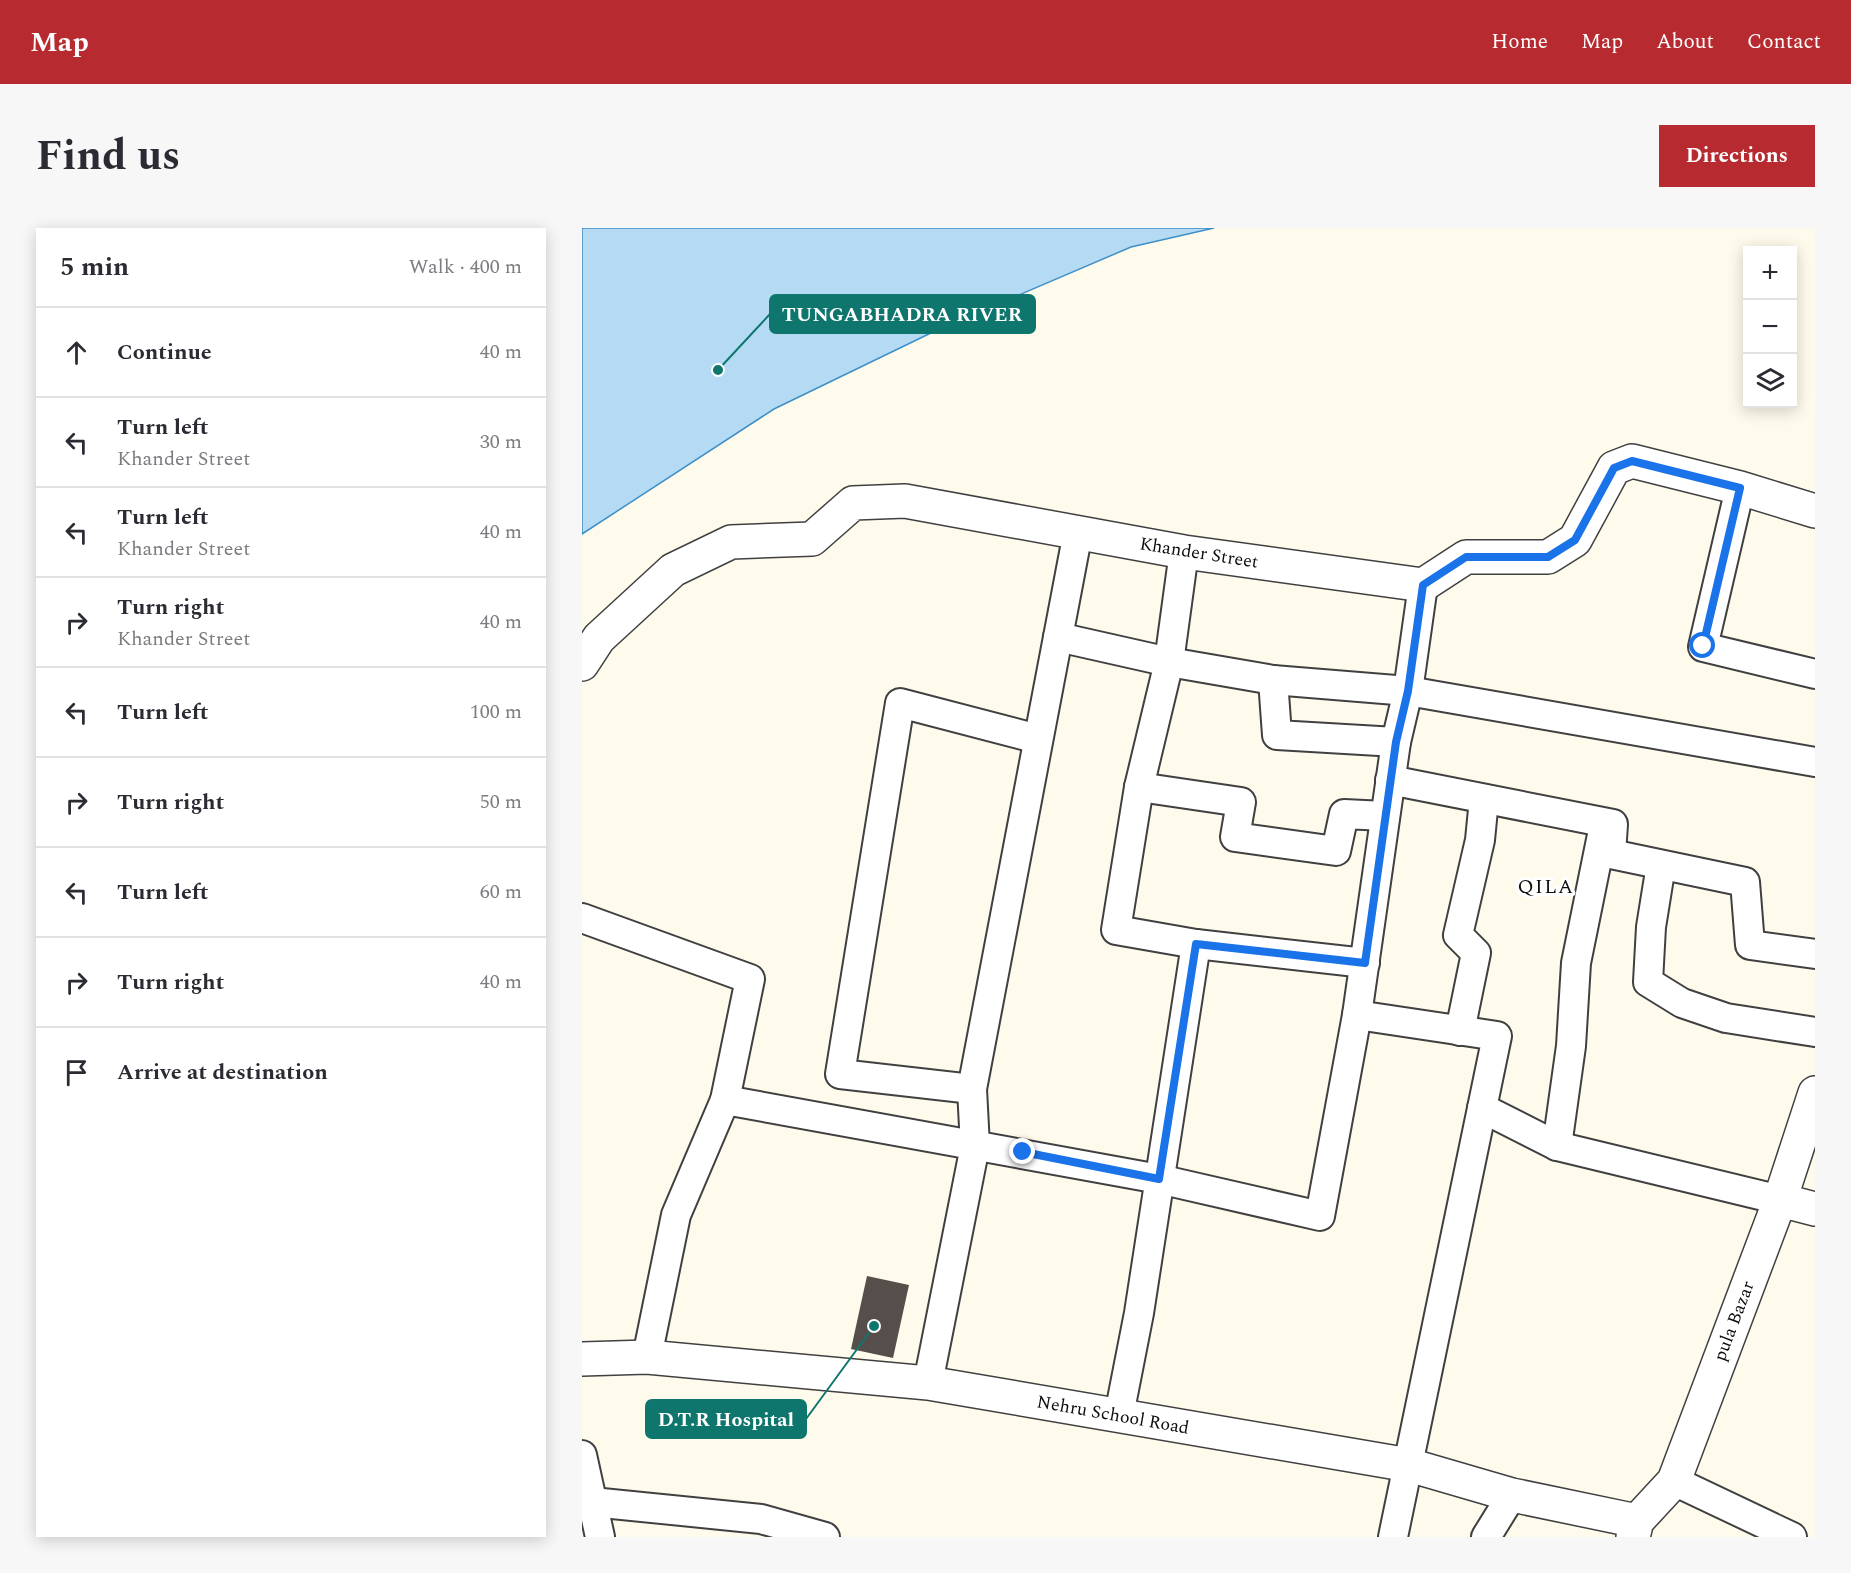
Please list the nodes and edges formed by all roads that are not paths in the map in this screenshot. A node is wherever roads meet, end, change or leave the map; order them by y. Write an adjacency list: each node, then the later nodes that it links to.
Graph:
1 (1740, 488): 2 (street); 5 (street); 9 (street)
2 (1815, 511)
3 (1078, 532): 4 (street, Khander Street); 6 (street); 8 (street, Khander Street)
4 (1184, 552): 5 (street, Khander Street); 7 (street)
5 (1423, 585): 11 (street)
6 (1058, 636): 7 (street); 12 (street)
7 (1169, 662): 10 (street); 16 (street)
8 (582, 664)
9 (1815, 674)
10 (1274, 680): 11 (street); 13 (street)
11 (1408, 691): 13 (street); 14 (street)
12 (1038, 740): 28 (street); 28 (street)
13 (1396, 742): 15 (street)
14 (1815, 762)
15 (1390, 780): 17 (street); 18 (street)
16 (1139, 787): 18 (street); 22 (street)
17 (1484, 798): 19 (street); 26 (street)
18 (1385, 816): 24 (street)
19 (1604, 822): 20 (street); 33 (street)
20 (1661, 865): 23 (street); 27 (street)
21 (582, 918): 30 (street)
22 (1196, 944): 24 (street); 34 (street)
23 (1815, 954)
24 (1365, 963): 25 (street)
25 (1357, 1015): 26 (street); 34 (street)
26 (1460, 1031): 31 (street)
27 (1815, 1032)
28 (972, 1089): 32 (street)
29 (1815, 1093): 35 (street, pula Bazar)
30 (725, 1100): 32 (street); 37 (street)
31 (1482, 1108): 33 (street); 42 (street)
32 (975, 1146): 34 (street); 39 (street)
33 (1557, 1146): 35 (street)
34 (1159, 1179): 40 (street)
35 (1779, 1200): 36 (street); 43 (street, pula Bazar)
36 (1815, 1209)
37 (647, 1357): 38 (street, Nehru School Road); 39 (street, Nehru School Road)
38 (582, 1359)
39 (928, 1383): 40 (street, Nehru School Road)
40 (1119, 1415): 42 (street, Nehru School Road)
41 (582, 1455): 45 (street)
42 (1409, 1465): 44 (street, Nehru School Road); 49 (street)
43 (1674, 1481): 46 (street, pula Bazar); 51 (street)
44 (1512, 1496): 46 (street, Nehru School Road); 50 (street)
45 (592, 1502): 47 (street); 48 (street)
46 (1635, 1529)
47 (600, 1537)
48 (825, 1537)
49 (1393, 1537)
50 (1486, 1537)
51 (1792, 1537)

